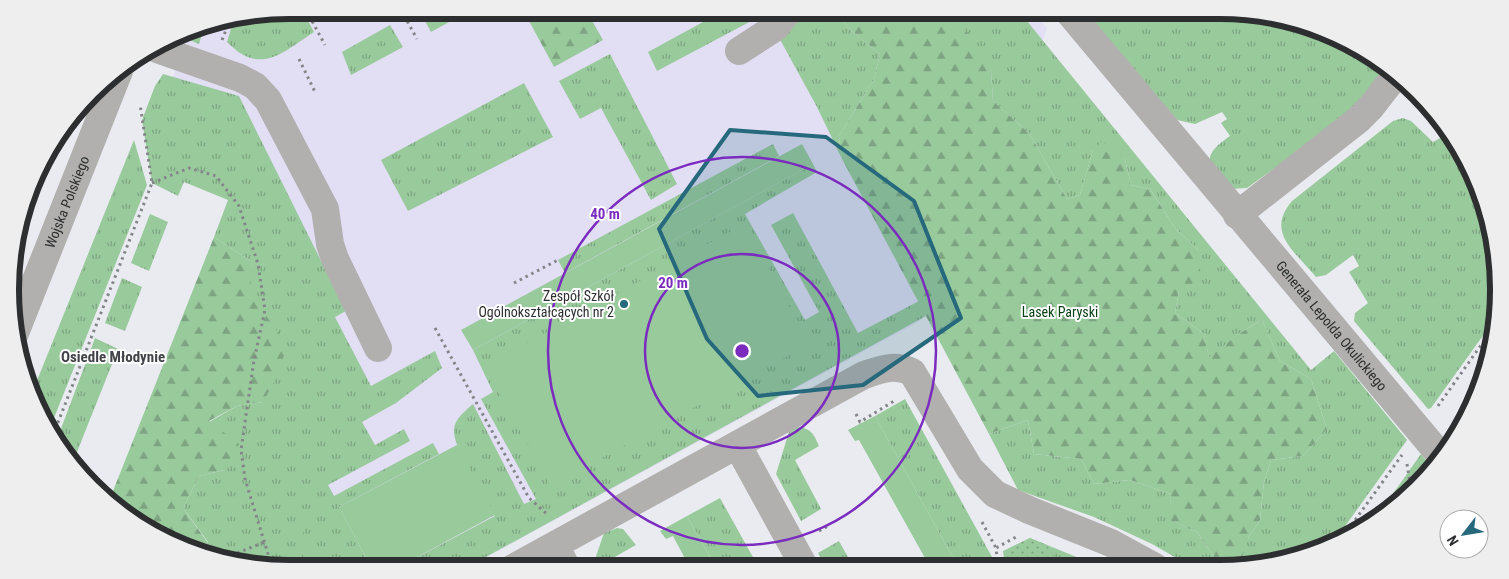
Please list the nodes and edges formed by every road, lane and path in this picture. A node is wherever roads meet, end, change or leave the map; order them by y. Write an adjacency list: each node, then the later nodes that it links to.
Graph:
1 (311, 19): 6 (path)
2 (406, 19): 5 (path)
3 (782, 19): 8 (street)
4 (1074, 19): 15 (street, Generała Lepolda Okulickiego)
5 (417, 39)
6 (325, 45)
7 (162, 51): 20 (street)
8 (739, 51)
9 (299, 59): 12 (path)
10 (1392, 81): 15 (street)
11 (115, 83): 18 (street, Wojska Polskiego)
12 (316, 94)
13 (140, 102): 14 (path)
14 (152, 183): 21 (path); 26 (path)
15 (1237, 215): 23 (street, Generała Lepolda Okulickiego)
16 (558, 260): 17 (path)
17 (514, 283)
18 (20, 319)
19 (435, 328): 27 (path)
20 (378, 348)
21 (56, 427)
22 (738, 446): 27 (street); 31 (street); 33 (street)
23 (1423, 448): 24 (path)
24 (1416, 476)
25 (1020, 535): 32 (path)
26 (265, 542): 28 (path); 29 (path)
27 (562, 551): 30 (street)
28 (234, 554)
29 (270, 560)
30 (536, 560)
31 (801, 560)
32 (997, 560)
33 (1143, 560)

